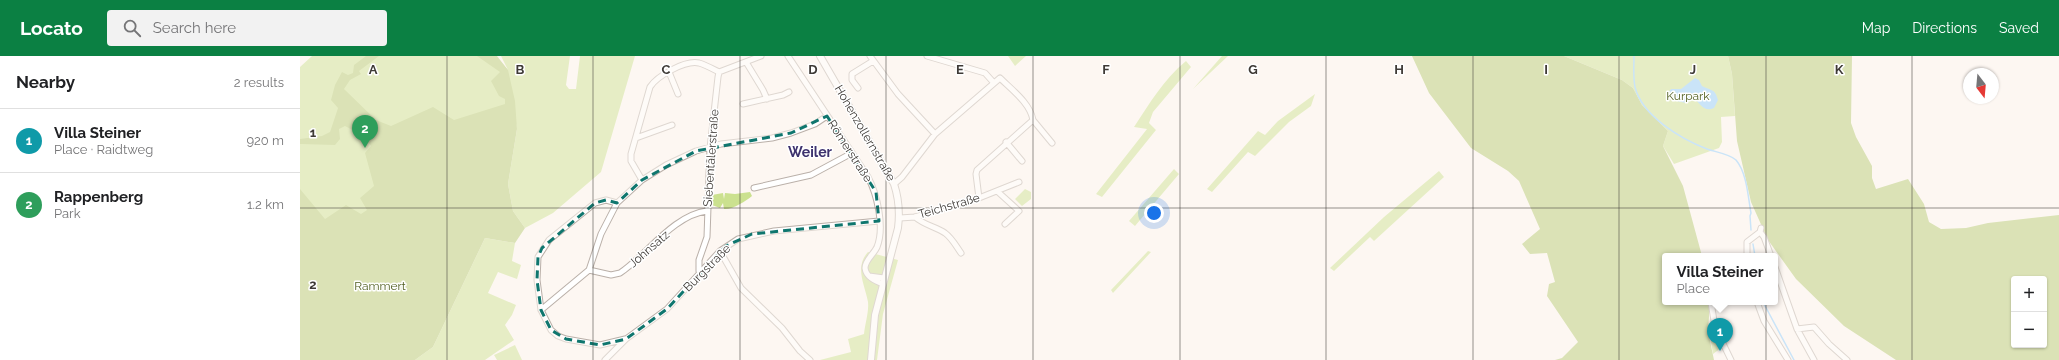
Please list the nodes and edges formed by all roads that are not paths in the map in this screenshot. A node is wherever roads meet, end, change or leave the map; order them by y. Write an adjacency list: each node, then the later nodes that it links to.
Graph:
1 (761, 56): 6 (street)
2 (788, 56): 15 (street, Römerstraße)
3 (820, 56): 27 (main road, Hohenzollernstraße)
4 (927, 56): 9 (street)
5 (871, 58): 10 (street); 18 (street)
6 (746, 62): 8 (street); 13 (street)
7 (669, 72): 8 (street); 12 (street); 19 (street)
8 (719, 72): 22 (street, Siebentälerstraße)
9 (994, 83): 16 (street); 18 (street)
10 (858, 88)
11 (789, 92): 13 (street)
12 (678, 94)
13 (767, 99): 14 (street)
14 (743, 104)
15 (828, 116): 22 (street); 23 (street, Römerstraße)
16 (1033, 120): 20 (street); 21 (street)
17 (672, 125): 19 (street)
18 (935, 134): 27 (street)
19 (636, 138): 25 (street)
20 (1006, 142): 24 (street); 30 (street)
21 (1052, 143)
22 (710, 148): 25 (street); 32 (street, Siebentälerstraße)
23 (852, 153): 28 (street); 35 (street, Römerstraße)
24 (1022, 161)
25 (642, 180): 31 (street)
26 (1019, 182): 29 (street, Teichstraße)
27 (894, 184): 34 (main road, Hohenzollernstraße)
28 (754, 188)
29 (997, 191): 30 (street, Teichstraße); 36 (street)
30 (979, 198): 33 (street, Teichstraße)
31 (617, 203): 41 (street); 47 (street)
32 (707, 211): 41 (street, Johnsatz); 42 (street, Siebentälerstraße)
33 (915, 217): 34 (street, Teichstraße); 38 (street)
34 (900, 218): 44 (main road, Hohenzollernstraße)
35 (879, 221): 37 (street, Burgstraße); 44 (street, Römerstraße)
36 (1005, 224)
37 (720, 251): 42 (street, Burgstraße); 51 (street)
38 (961, 253)
39 (1747, 253): 40 (street)
40 (1770, 253)
41 (589, 270): 47 (street)
42 (700, 271): 49 (street, Burgstraße)
43 (1778, 274): 48 (street)
44 (883, 281): 52 (main road, Hohenzollernstraße)
45 (1712, 305): 53 (street)
46 (1757, 305): 54 (street)
47 (541, 310): 49 (street)
48 (1798, 329): 55 (street); 56 (street)
49 (626, 339): 50 (street, Burgstraße)
50 (605, 360)
51 (810, 360)
52 (871, 360)
53 (1731, 360)
54 (1788, 360)
55 (1814, 360)
56 (1847, 360)

